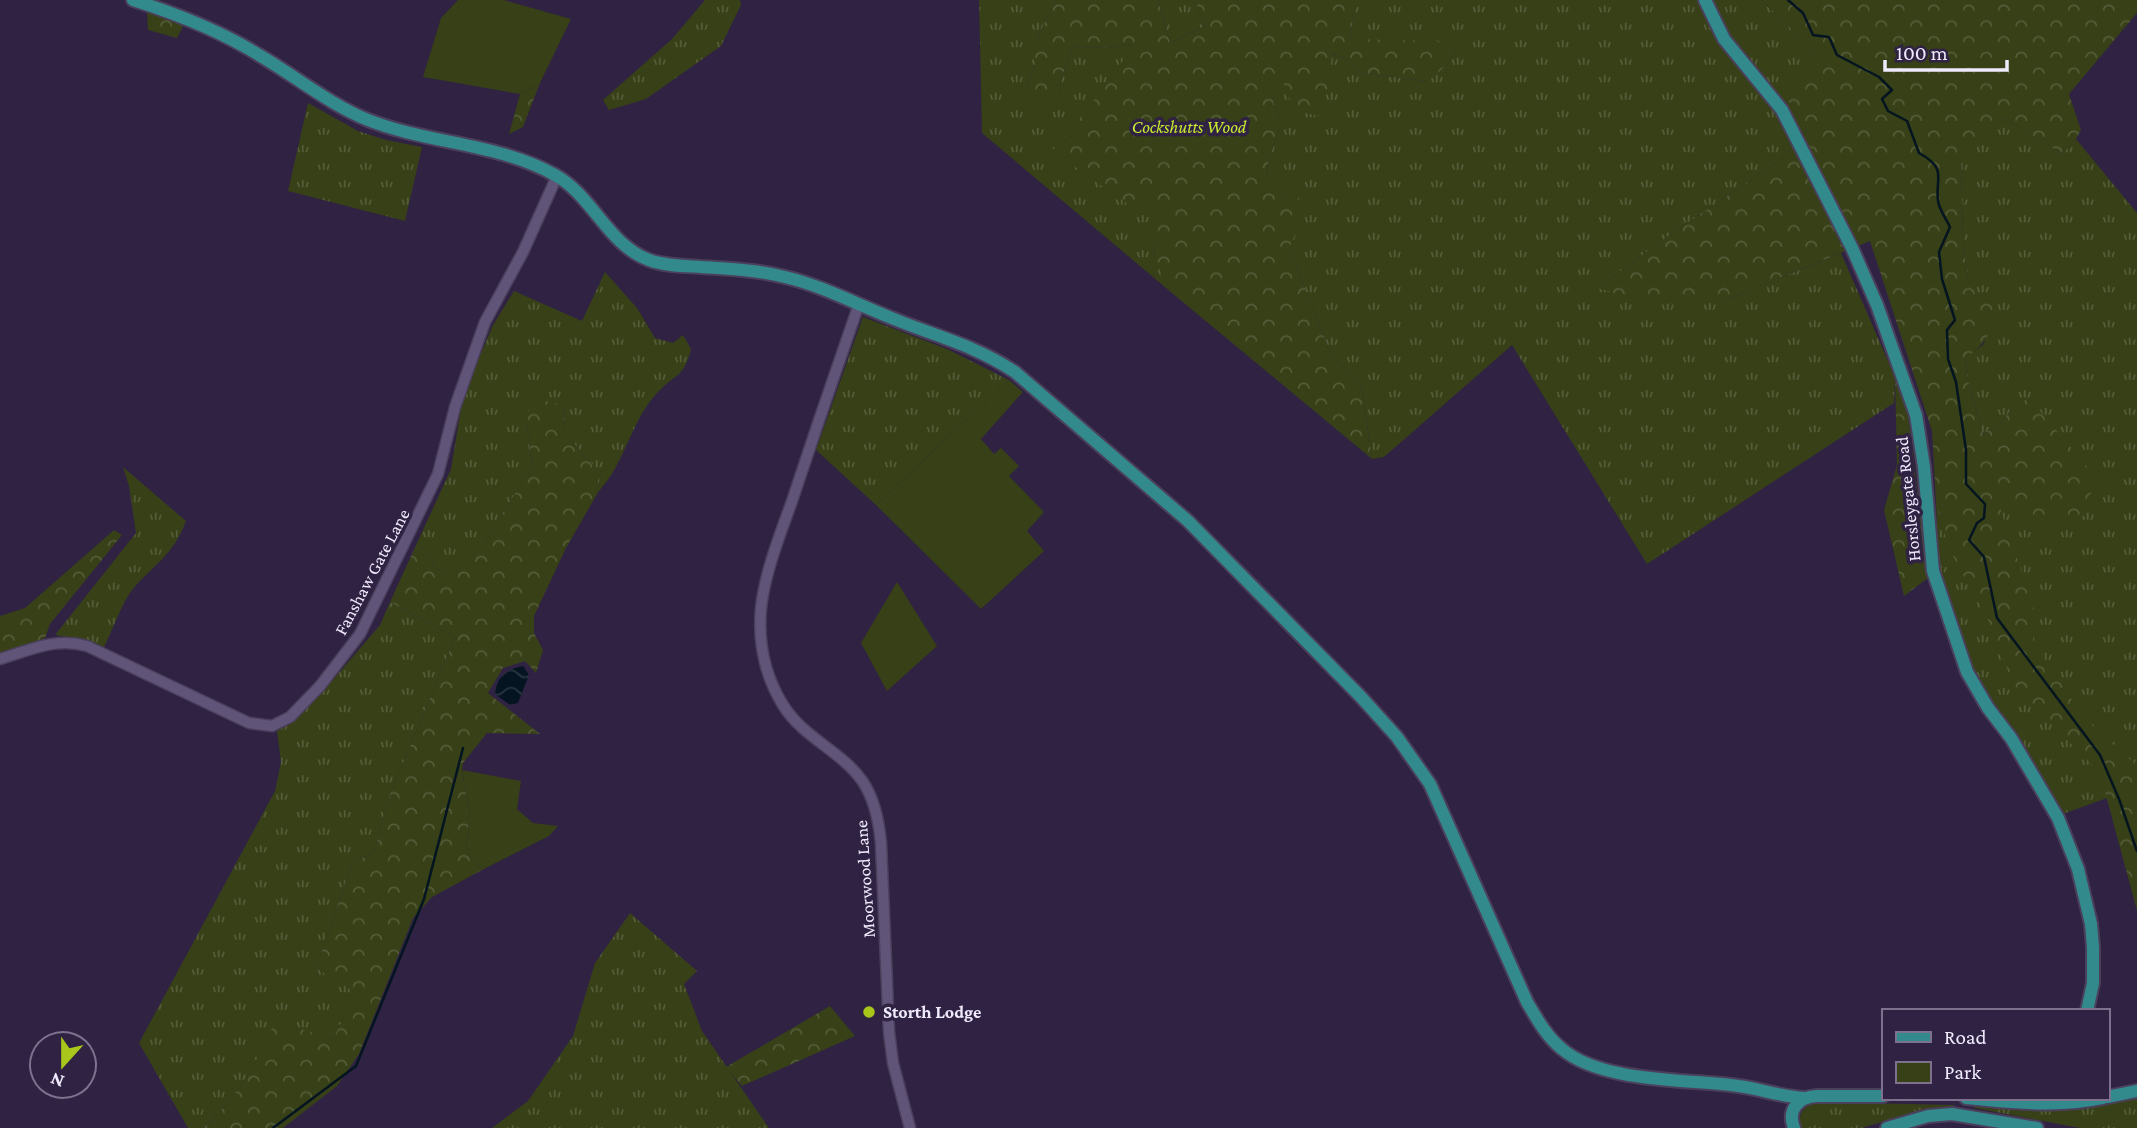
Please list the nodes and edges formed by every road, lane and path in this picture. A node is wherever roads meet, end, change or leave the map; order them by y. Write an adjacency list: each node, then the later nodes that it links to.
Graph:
1 (133, 0): 3 (main road)
2 (1705, 0): 6 (main road, Horsleygate Road)
3 (557, 176): 4 (main road); 5 (street, Fanshaw Gate Lane)
4 (859, 304): 8 (main road); 17 (street, Moorwood Lane)
5 (0, 659)
6 (2087, 1009)
7 (2137, 1091): 10 (main road)
8 (1766, 1093): 11 (main road); 16 (main road)
9 (1882, 1096): 11 (main road)
10 (2109, 1097)
11 (1806, 1098): 16 (main road)
12 (1987, 1100): 15 (main road)
13 (2026, 1100): 15 (main road)
14 (2054, 1101): 15 (main road)
15 (2018, 1103)
16 (1791, 1123)
17 (911, 1128)
18 (1887, 1128): 19 (main road)
19 (2038, 1128)

